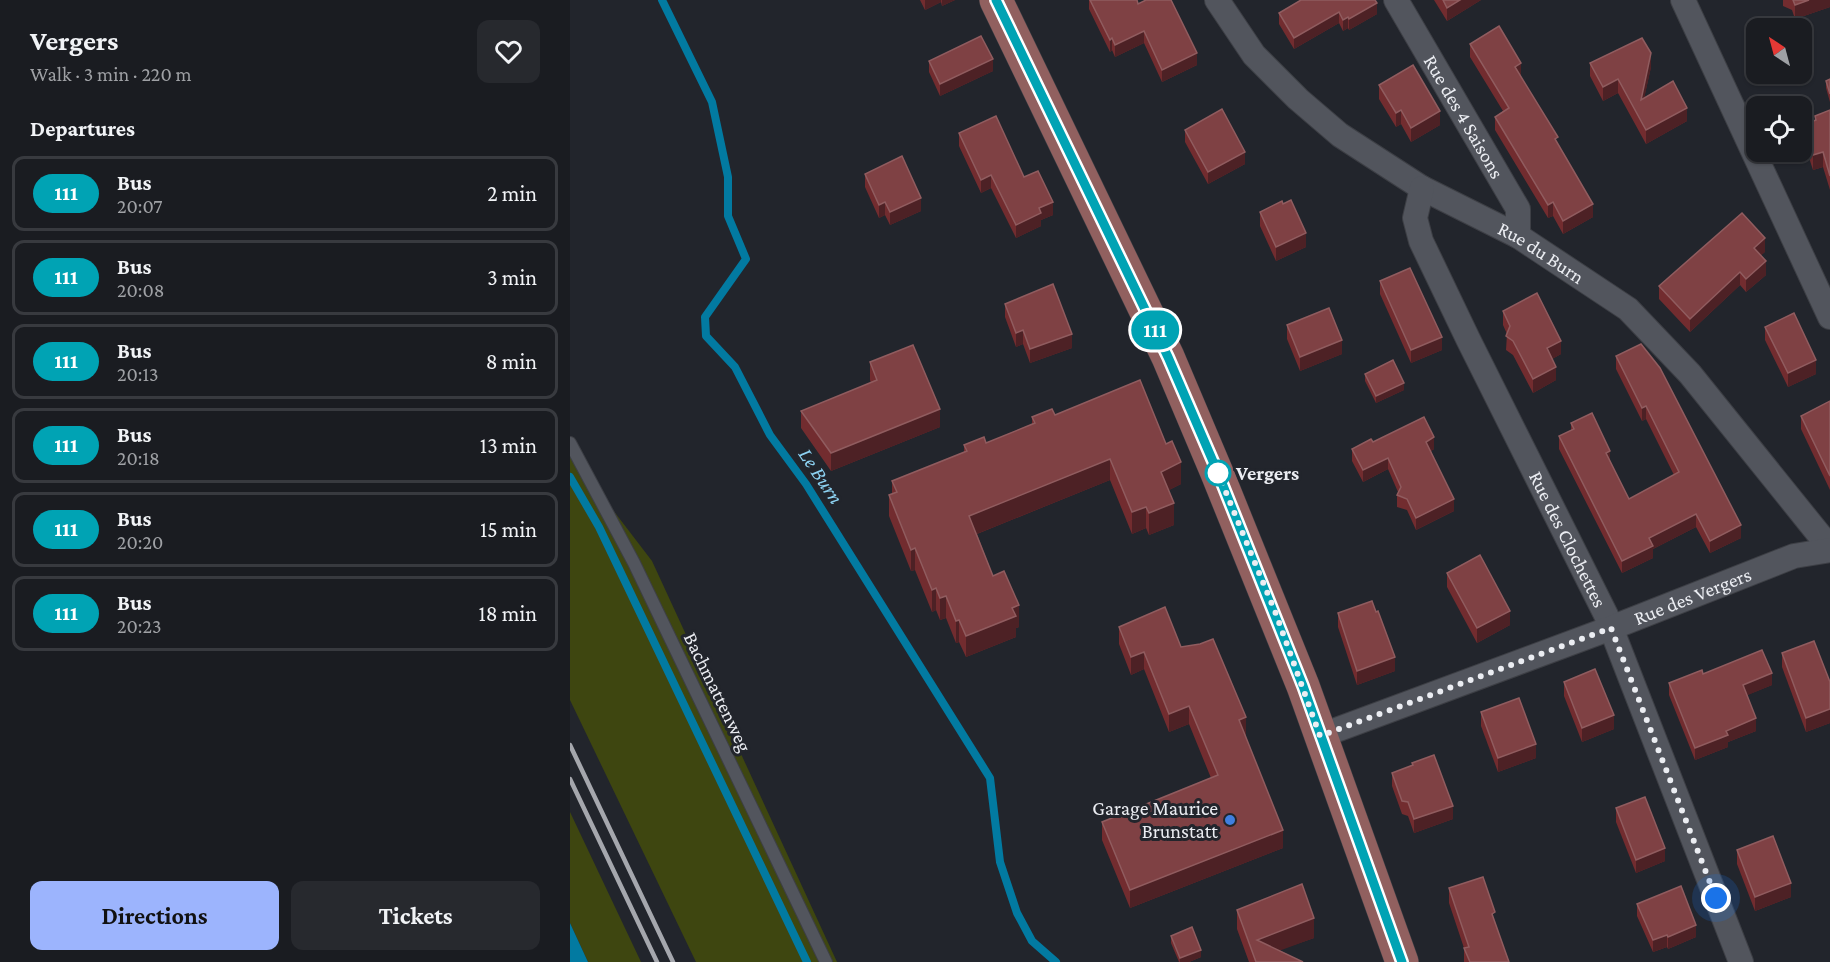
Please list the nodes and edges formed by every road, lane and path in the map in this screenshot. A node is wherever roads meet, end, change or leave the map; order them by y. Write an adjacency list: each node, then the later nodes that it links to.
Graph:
1 (996, 0): 11 (main road)
2 (1217, 0): 5 (street, Rue du Burn)
3 (1396, 0): 6 (street, Rue des 4 Saisons)
4 (1683, 0): 7 (street)
5 (1422, 188): 6 (street, Rue du Burn); 10 (street, Rue des Clochettes)
6 (1518, 236): 9 (street, Rue du Burn)
7 (1830, 317)
8 (570, 443): 12 (lane, Bachmattenweg)
9 (1830, 549): 10 (street, Rue des Vergers)
10 (1611, 628): 11 (street, Rue des Vergers); 14 (street, Rue des Clochettes)
11 (1320, 736): 13 (main road)
12 (826, 962)
13 (1402, 962)
14 (1741, 962)

